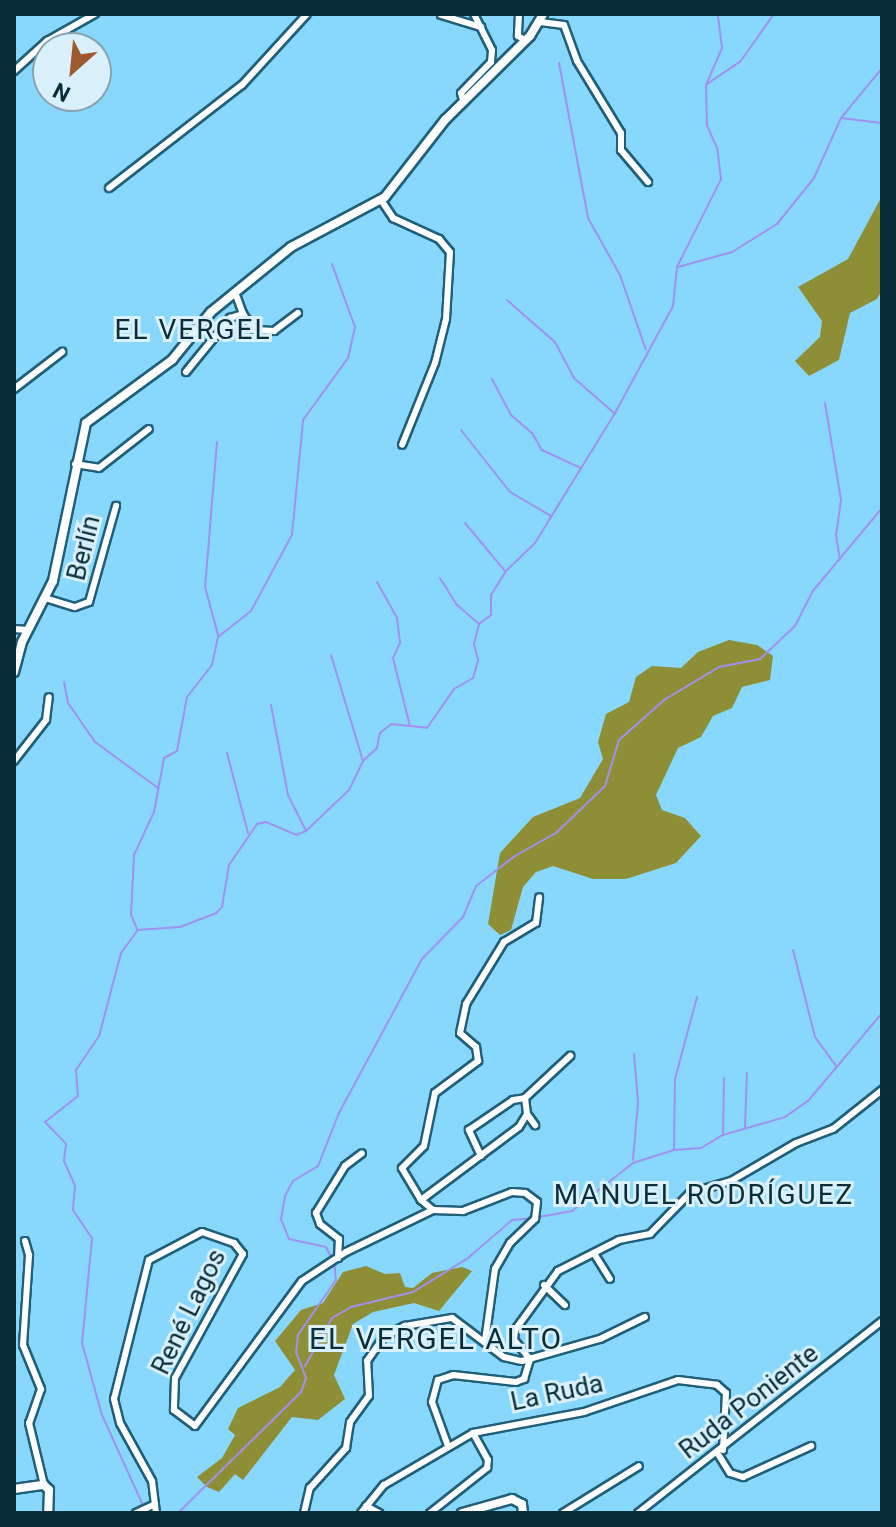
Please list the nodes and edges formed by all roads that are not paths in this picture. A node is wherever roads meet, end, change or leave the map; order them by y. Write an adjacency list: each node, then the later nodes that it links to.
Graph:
1 (95, 14): 9 (street)
2 (307, 14): 12 (street)
3 (474, 14): 7 (street)
4 (519, 14): 8 (street)
5 (441, 15): 7 (street)
6 (542, 18): 8 (street); 11 (street)
7 (481, 27): 10 (street)
8 (525, 40): 10 (street)
9 (14, 71)
10 (463, 100): 13 (street)
11 (648, 182)
12 (109, 188)
13 (381, 200): 14 (street); 21 (street)
14 (235, 292): 16 (street); 22 (street)
15 (298, 313): 16 (street)
16 (243, 314): 18 (street)
17 (62, 352): 19 (street)
18 (186, 372)
19 (14, 389)
20 (149, 429): 22 (street)
21 (402, 445)
22 (75, 464): 24 (street)
23 (116, 506): 24 (street, Berlín)
24 (45, 598): 26 (street)
25 (14, 629): 26 (street)
26 (28, 630): 27 (street)
27 (14, 672)
28 (49, 697): 29 (street)
29 (14, 761)
30 (539, 897): 38 (street)
31 (570, 1056): 33 (street)
32 (882, 1090): 41 (street)
33 (525, 1098): 34 (street); 37 (street)
34 (527, 1114): 35 (street); 37 (street)
35 (535, 1125)
36 (362, 1153): 42 (street)
37 (481, 1156): 38 (street)
38 (421, 1200): 39 (street)
39 (433, 1210): 42 (street, René Lagos); 48 (street)
40 (25, 1241): 55 (street)
41 (595, 1255): 43 (street); 44 (street)
42 (335, 1260): 57 (street, René Lagos)
43 (610, 1279)
44 (544, 1285): 45 (street); 49 (street)
45 (565, 1305)
46 (645, 1317): 49 (street)
47 (882, 1321): 53 (street, Ruda Poniente)
48 (485, 1341): 49 (street); 62 (street)
49 (530, 1359): 51 (street)
50 (473, 1433): 51 (street, La Ruda); 53 (street, La Ruda); 65 (street)
51 (448, 1446): 58 (street, La Ruda)
52 (811, 1446): 53 (street)
53 (720, 1452): 69 (street, Ruda Poniente)
54 (639, 1466): 68 (street)
55 (44, 1485): 56 (street); 59 (street)
56 (14, 1489)
57 (155, 1504): 60 (street); 61 (street, René Lagos)
58 (366, 1506): 63 (street, La Ruda); 64 (street)
59 (48, 1513)
60 (136, 1513)
61 (156, 1513)
62 (304, 1513)
63 (361, 1513)
64 (379, 1513)
65 (430, 1513)
66 (462, 1513): 67 (street)
67 (523, 1513)
68 (563, 1513)
69 (638, 1513)

